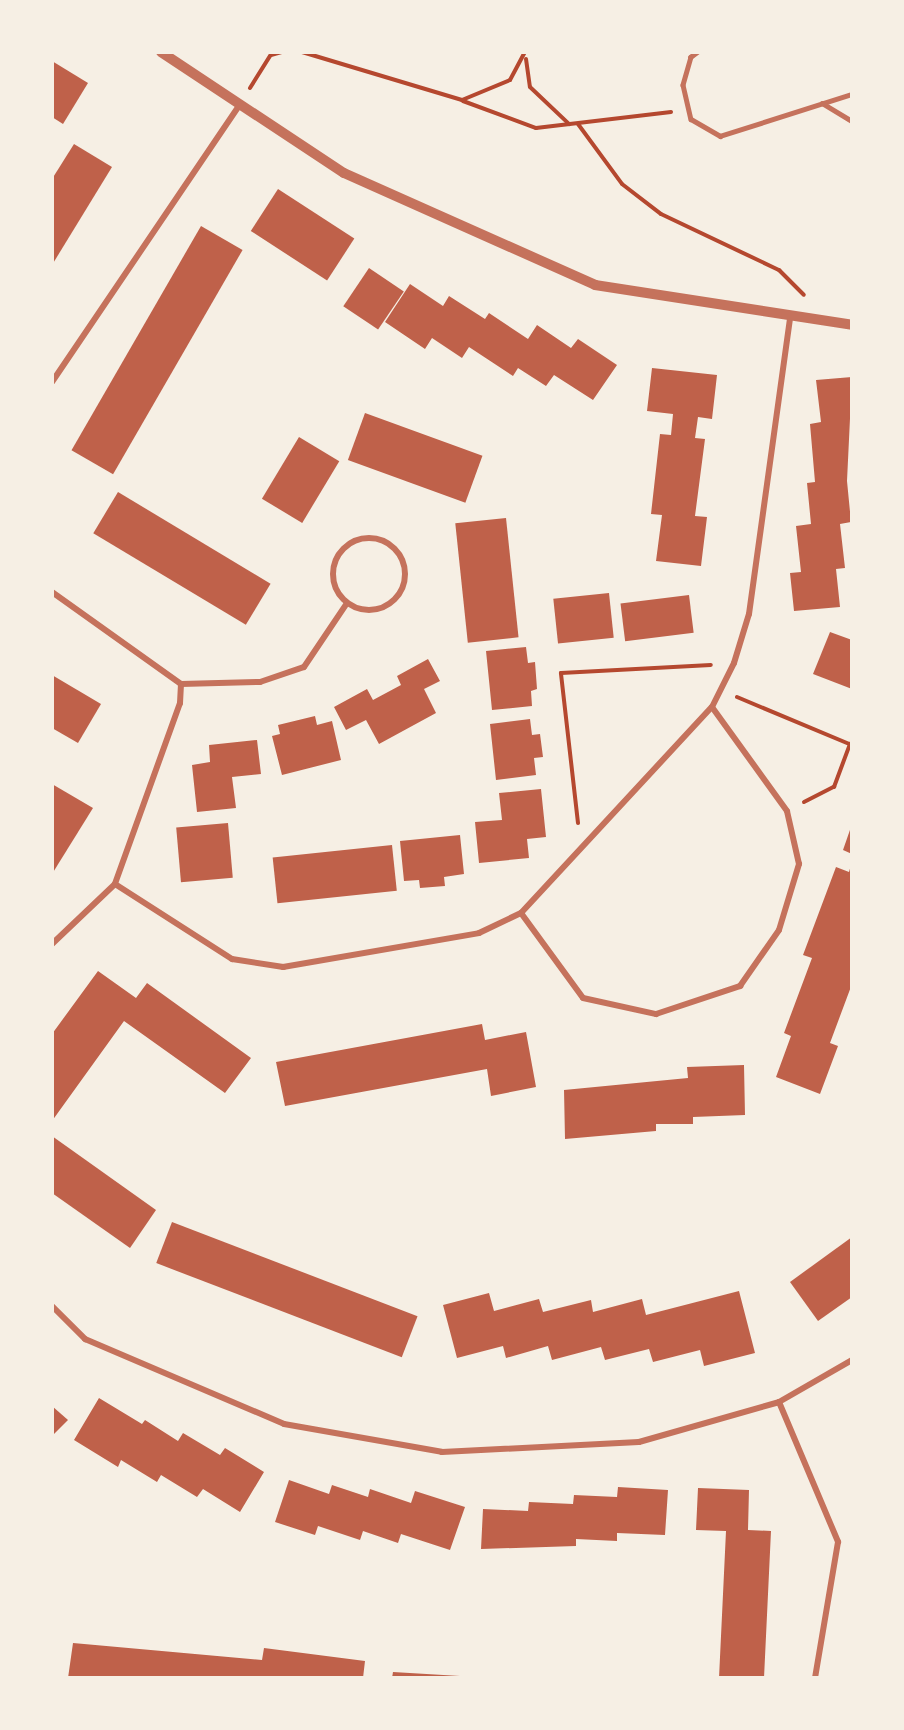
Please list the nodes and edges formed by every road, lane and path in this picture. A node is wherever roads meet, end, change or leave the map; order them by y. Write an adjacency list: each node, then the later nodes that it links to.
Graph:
1 (161, 52): 10 (street)
2 (282, 52): 10 (path)
3 (302, 52): 8 (path)
4 (525, 52): 6 (path)
5 (698, 52): 11 (lane)
6 (526, 59): 8 (path); 14 (path)
7 (852, 94): 9 (lane)
8 (462, 100): 14 (path)
9 (822, 103): 11 (lane); 12 (lane)
10 (240, 104): 15 (street); 18 (street)
11 (688, 106): 13 (path)
12 (852, 121)
13 (578, 124): 14 (path); 16 (path)
14 (570, 125)
15 (790, 319): 16 (street); 21 (street)
16 (832, 323): 17 (street)
17 (852, 325)
18 (52, 382)
19 (52, 592): 22 (street)
20 (348, 603): 20 (street); 22 (street)
21 (734, 663): 23 (street); 27 (path)
22 (181, 684): 28 (street)
23 (720, 690): 24 (street); 25 (path)
24 (712, 707): 26 (street); 27 (street)
25 (851, 744): 26 (path)
26 (787, 811): 29 (street)
27 (580, 851): 29 (street)
28 (115, 884): 29 (street); 30 (street)
29 (521, 913)
30 (52, 945)
31 (52, 1306): 33 (street)
32 (852, 1360): 33 (street)
33 (779, 1402): 34 (street)
34 (815, 1677)

